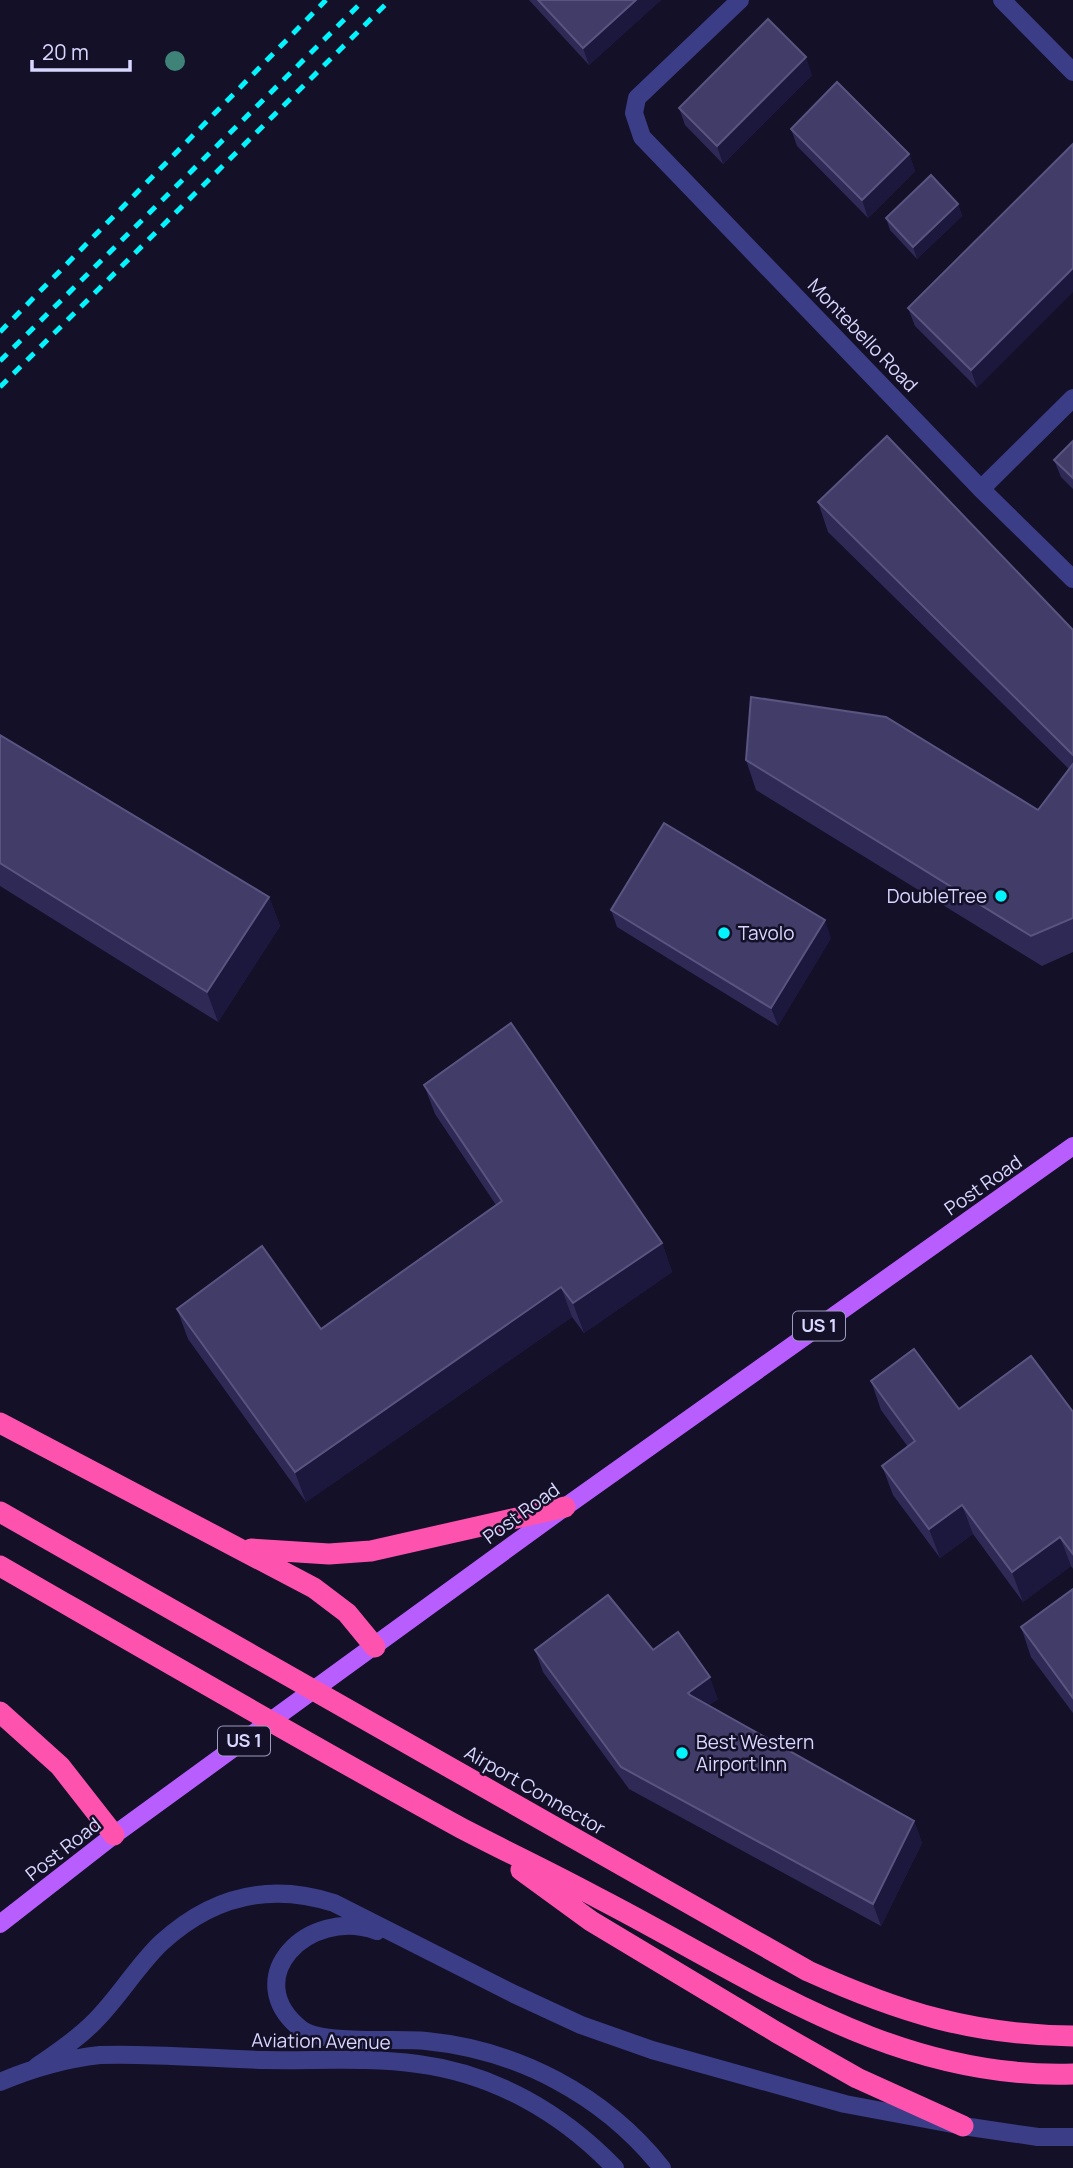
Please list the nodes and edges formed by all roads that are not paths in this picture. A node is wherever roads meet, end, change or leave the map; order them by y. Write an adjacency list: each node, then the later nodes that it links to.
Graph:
1 (740, 0): 5 (street, Montebello Road)
2 (1002, 0): 3 (street)
3 (1073, 72)
4 (1073, 398): 5 (street)
5 (981, 489): 6 (street, Montebello Road)
6 (1073, 579)
7 (1073, 1146): 9 (main road, Post Road / US 1)
8 (0, 1423): 11 (highway)
9 (565, 1507): 11 (highway); 13 (main road, Post Road / US 1)
10 (0, 1513): 19 (highway, Airport Connector)
11 (238, 1548): 13 (highway)
12 (0, 1566): 15 (highway)
13 (375, 1647): 16 (main road, Post Road / US 1)
14 (0, 1712): 16 (highway)
15 (463, 1828): 21 (highway); 23 (highway)
16 (114, 1835): 17 (main road, Post Road / US 1)
17 (0, 1924)
18 (409, 1942): 20 (street); 23 (street); 26 (street, Aviation Avenue)
19 (1073, 2036)
20 (36, 2067): 22 (street, Aviation Avenue); 25 (street, Aviation Avenue)
21 (1073, 2074)
22 (0, 2082)
23 (963, 2126): 24 (street)
24 (1073, 2137)
25 (615, 2168)
26 (662, 2168)

